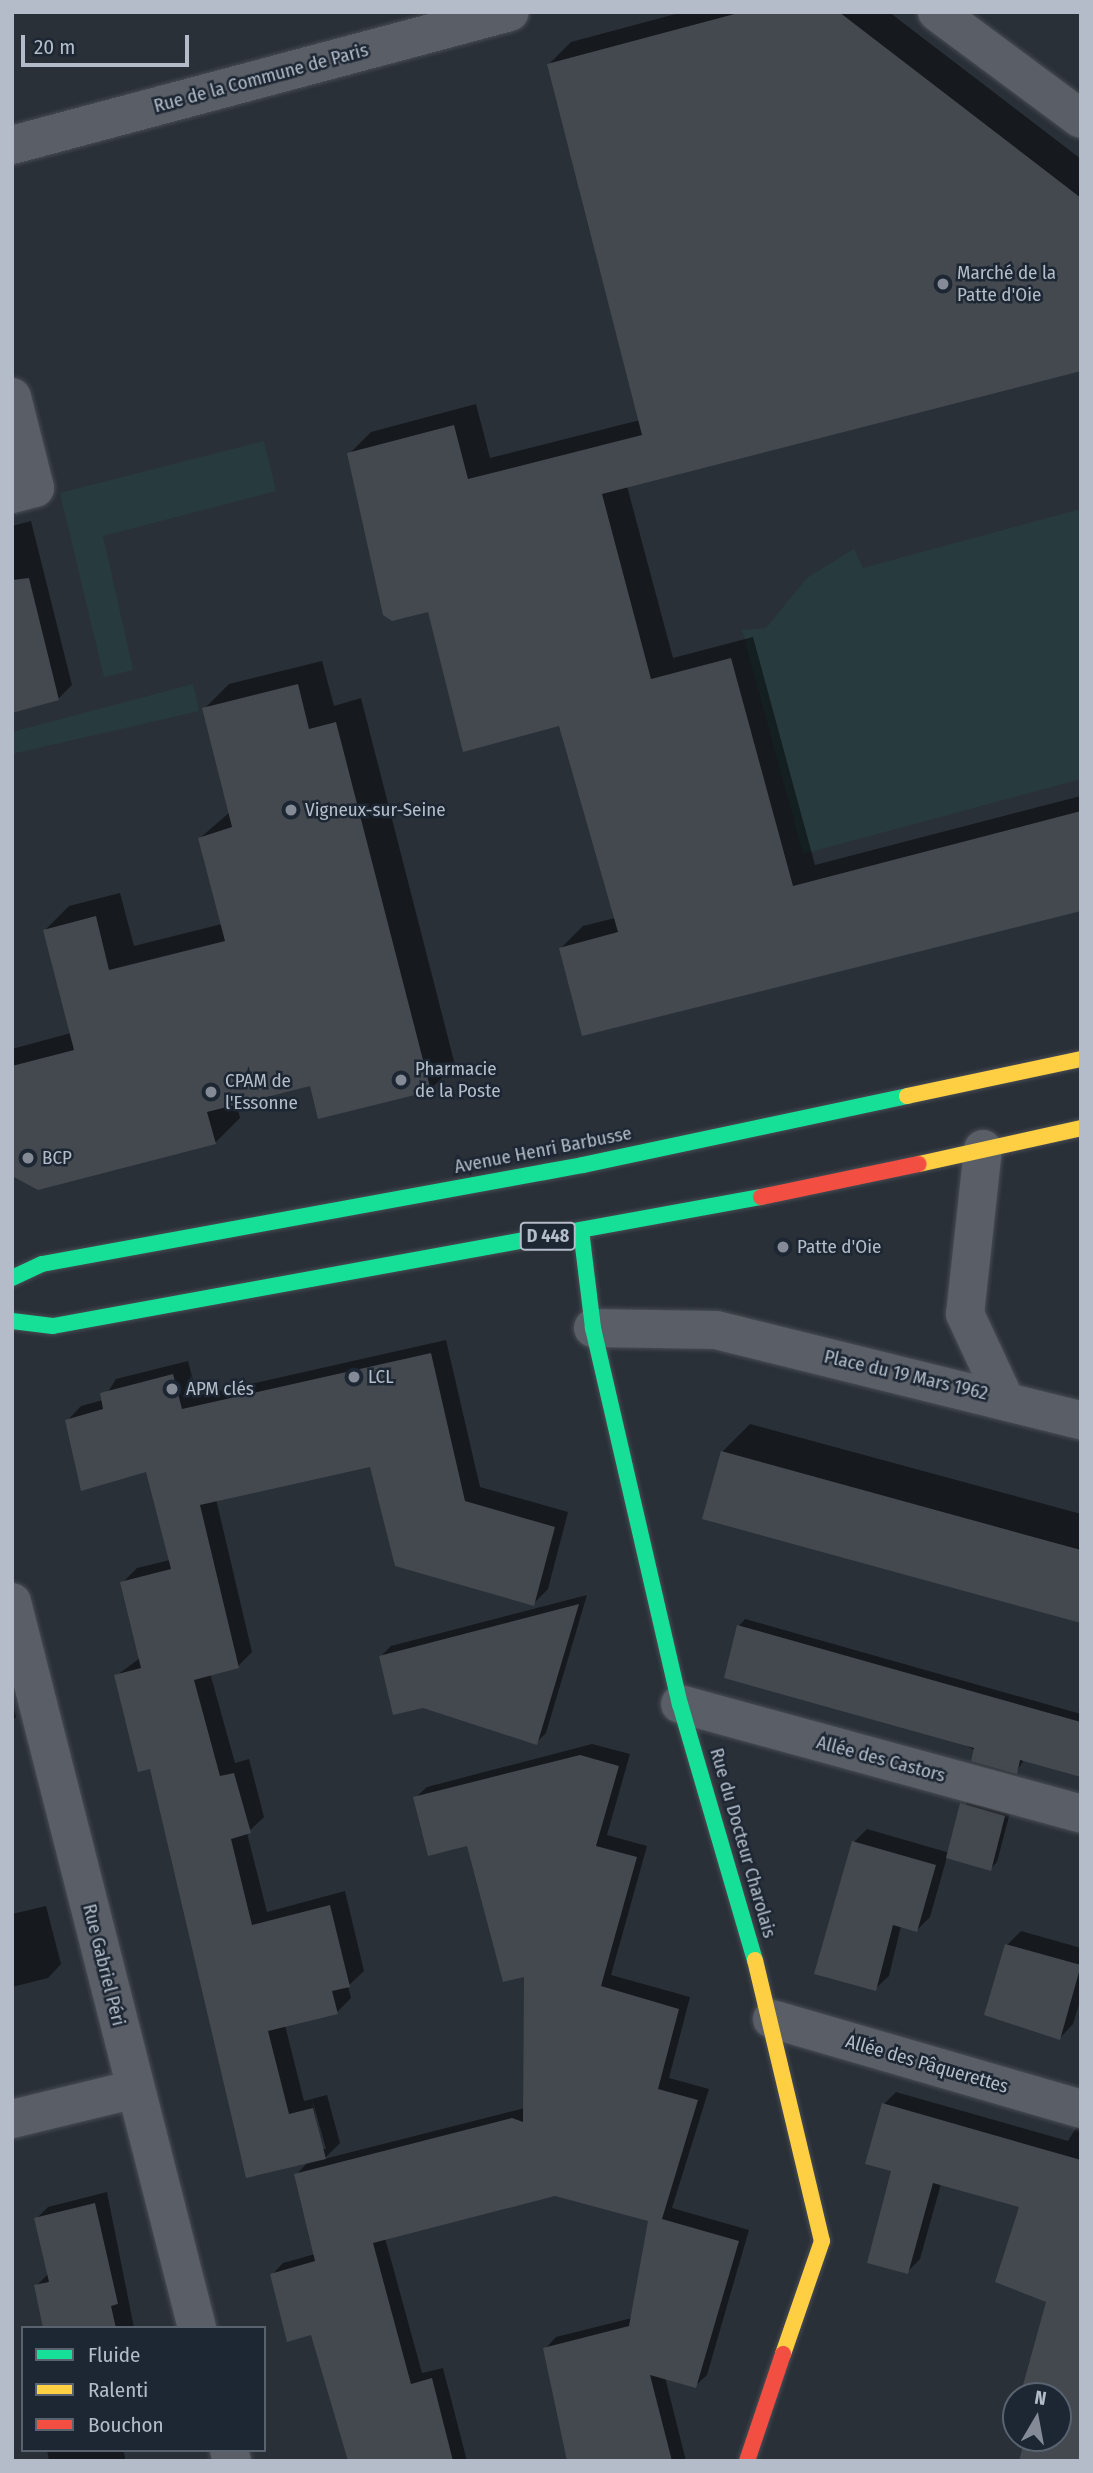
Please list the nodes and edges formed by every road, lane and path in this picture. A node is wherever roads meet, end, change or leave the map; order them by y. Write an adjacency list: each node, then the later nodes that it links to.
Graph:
1 (510, 12): 4 (street, Rue de la Commune de Paris)
2 (937, 12): 3 (street)
3 (1081, 119)
4 (12, 145)
5 (12, 397): 6 (street)
6 (12, 494)
7 (1081, 1059): 11 (main road, Avenue Henri Barbusse)
8 (1081, 1128): 9 (main road, D 448)
9 (983, 1149): 10 (main road, D 448); 14 (street, Place du 19 Mars 1962)
10 (581, 1230): 12 (main road, D 448); 13 (main road, Rue du Docteur Charolais)
11 (12, 1278)
12 (12, 1321)
13 (593, 1328): 14 (street, Place du 19 Mars 1962); 17 (main road, Rue du Docteur Charolais)
14 (1004, 1398): 15 (street)
15 (1081, 1420)
16 (12, 1602): 20 (street, Rue Gabriel Péri)
17 (680, 1704): 18 (street, Allée des Castors); 19 (main road, Rue du Docteur Charolais)
18 (1081, 1814)
19 (772, 2020): 21 (street, Allée des Pâquerettes); 24 (main road, Rue du Docteur Charolais)
20 (135, 2089): 22 (street); 23 (street, Rue Gabriel Péri)
21 (1081, 2109)
22 (12, 2119)
23 (196, 2326)
24 (747, 2461)

